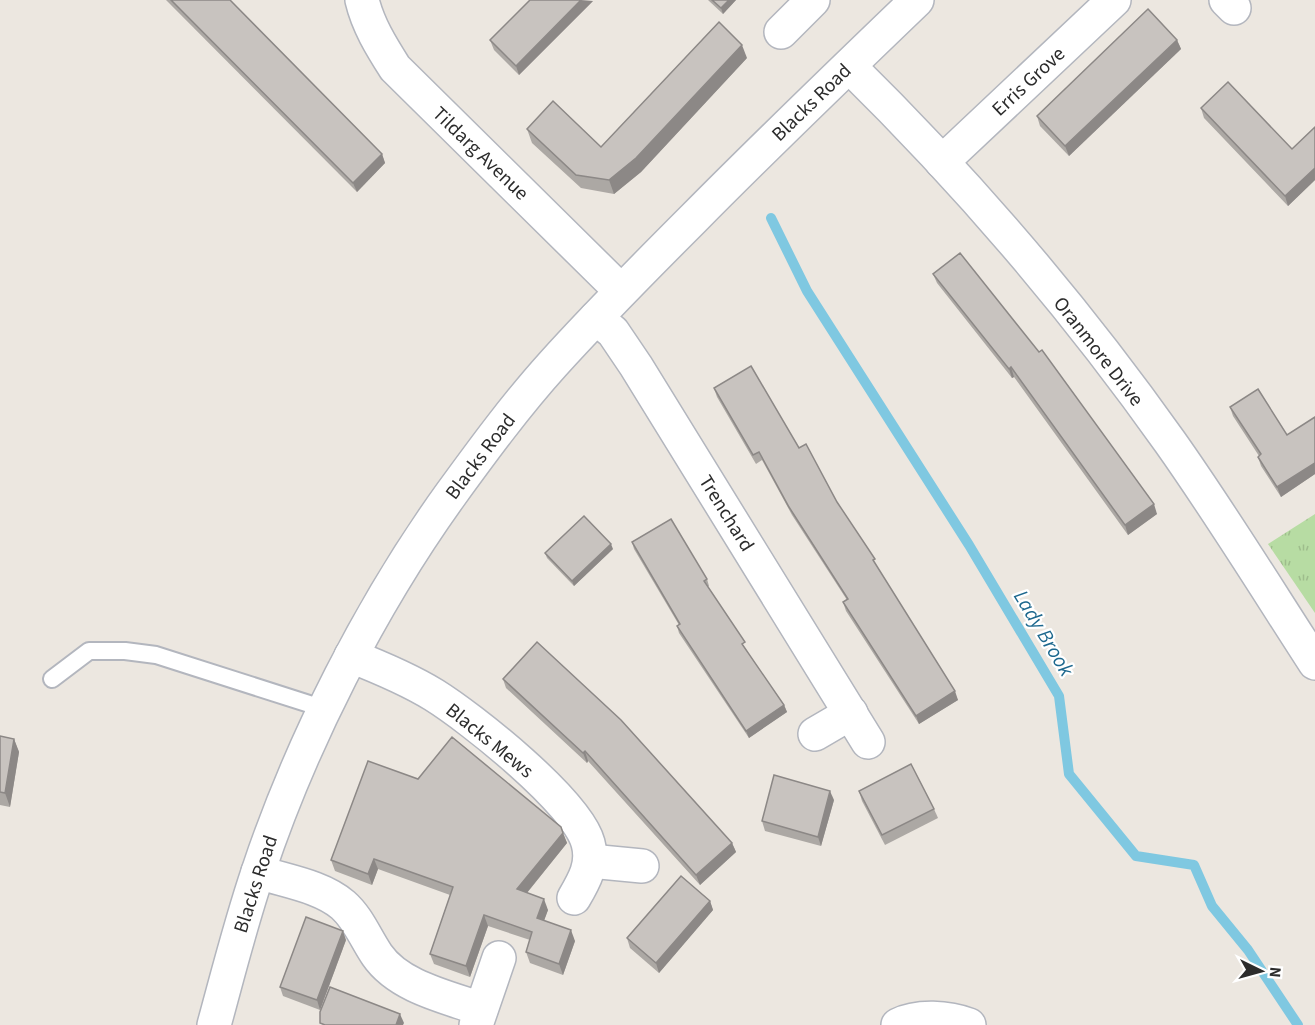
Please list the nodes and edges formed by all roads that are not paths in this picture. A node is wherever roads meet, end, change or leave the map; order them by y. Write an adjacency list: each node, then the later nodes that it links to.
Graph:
1 (362, 0): 8 (street, Tildarg Avenue)
2 (813, 0): 5 (street)
3 (917, 0): 6 (street, Blacks Road)
4 (1114, 0): 7 (street, Erris Grove)
5 (781, 32)
6 (849, 66): 7 (street, Oranmore Drive); 8 (street, Blacks Road)
7 (942, 162): 11 (street, Oranmore Drive)
8 (621, 291): 9 (street, Blacks Road)
9 (596, 318): 10 (street, Blacks Road); 14 (street, Trenchard)
10 (351, 656): 13 (street, Blacks Road); 17 (street, Blacks Mews)
11 (1315, 663)
12 (52, 679): 13 (lane)
13 (326, 709): 19 (street, Blacks Road)
14 (851, 713): 15 (street); 16 (street, Trenchard)
15 (815, 734)
16 (868, 742)
17 (590, 861): 18 (street); 20 (street)
18 (642, 866)
19 (258, 872): 22 (street); 23 (street, Blacks Road)
20 (574, 898)
21 (499, 958): 22 (street)
22 (479, 1017)
23 (214, 1025)
24 (898, 1025): 25 (street)
25 (969, 1025)

